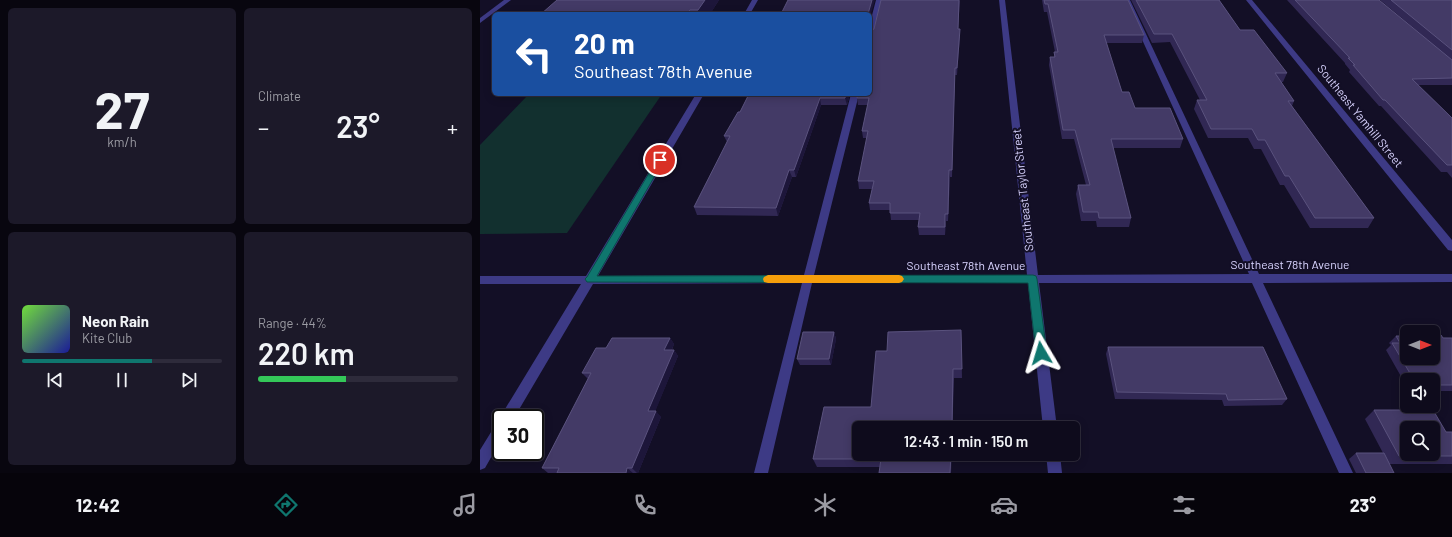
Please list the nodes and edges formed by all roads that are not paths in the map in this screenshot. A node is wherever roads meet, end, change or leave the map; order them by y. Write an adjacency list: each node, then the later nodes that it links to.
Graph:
1 (508, 0): 8 (street)
2 (755, 0): 7 (street)
3 (879, 0): 9 (street)
4 (1002, 0): 17 (street, Southeast Taylor Street)
5 (1127, 0): 13 (street)
6 (1250, 0): 12 (street, Southeast Yamhill Street)
7 (748, 12)
8 (480, 21)
9 (872, 27)
10 (699, 96): 15 (street)
11 (854, 96): 16 (street)
12 (1452, 247)
13 (1256, 278): 14 (street, Southeast 78th Avenue); 17 (street, Southeast 78th Avenue); 26 (street)
14 (1452, 278)
15 (590, 279): 16 (street, Southeast 78th Avenue); 18 (street, Southeast 78th Avenue); 19 (street)
16 (808, 279): 17 (street, Southeast 78th Avenue); 24 (street)
17 (1033, 279): 20 (street, Southeast Taylor Street)
18 (480, 280)
19 (512, 409)
20 (1049, 421)
21 (492, 443): 23 (street)
22 (1054, 461): 25 (street)
23 (480, 463)
24 (761, 473)
25 (1055, 473)
26 (1346, 473)

